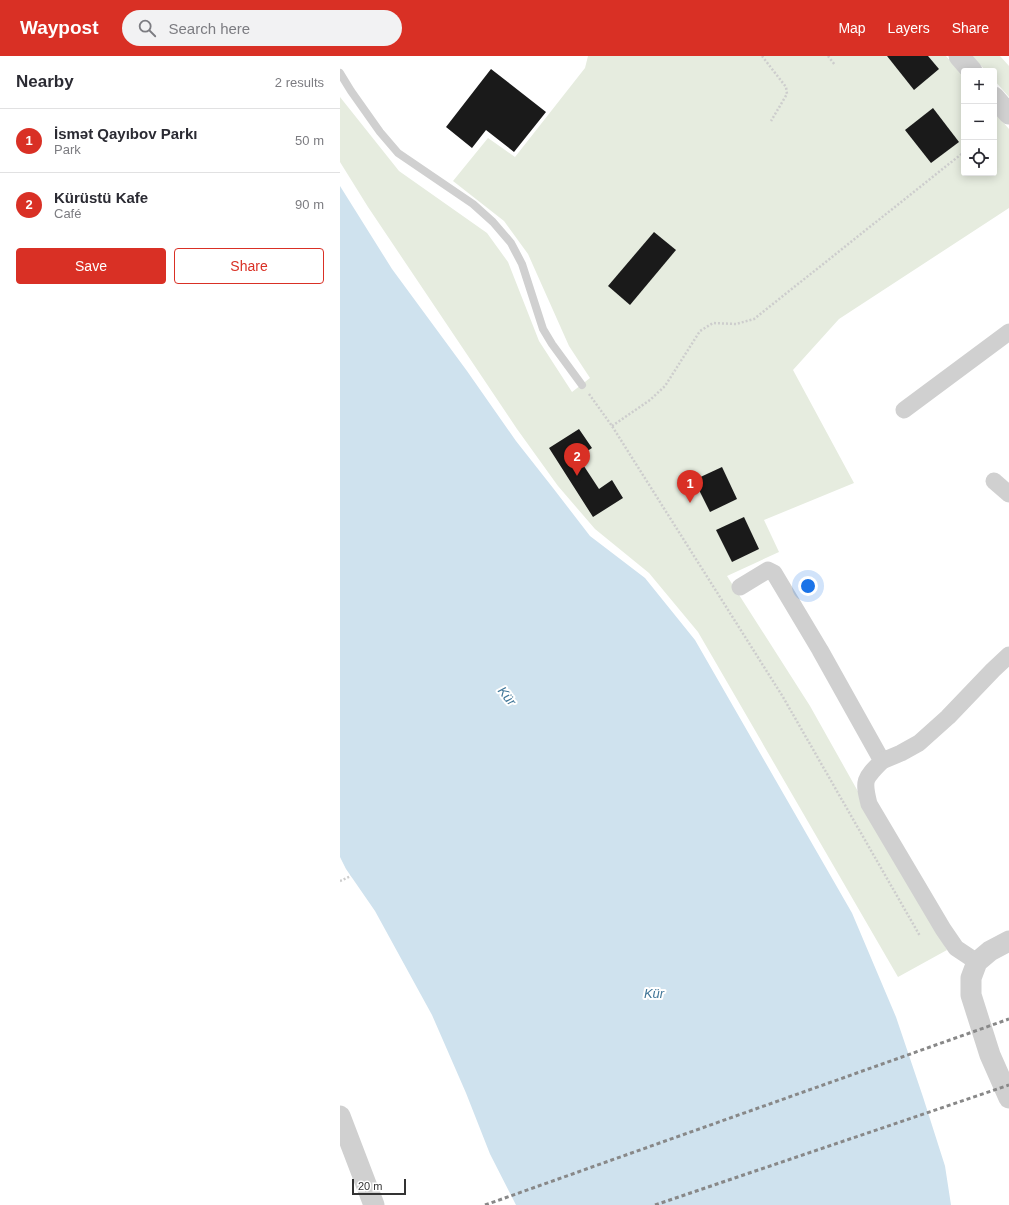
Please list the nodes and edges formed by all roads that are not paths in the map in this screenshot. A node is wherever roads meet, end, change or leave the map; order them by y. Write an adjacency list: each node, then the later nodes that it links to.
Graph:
1 (959, 56): 2 (street)
2 (969, 68)
3 (340, 73): 7 (lane)
4 (997, 100): 5 (street)
5 (1009, 114)
6 (1009, 332): 8 (street)
7 (582, 385)
8 (904, 410)
9 (994, 481): 10 (street)
10 (1009, 494)
11 (740, 587): 13 (street)
12 (1009, 655): 13 (street)
13 (882, 761): 15 (street)
14 (1009, 941): 15 (street)
15 (977, 962): 16 (street)
16 (1009, 1098)
17 (340, 1116): 18 (street)
18 (374, 1205)

